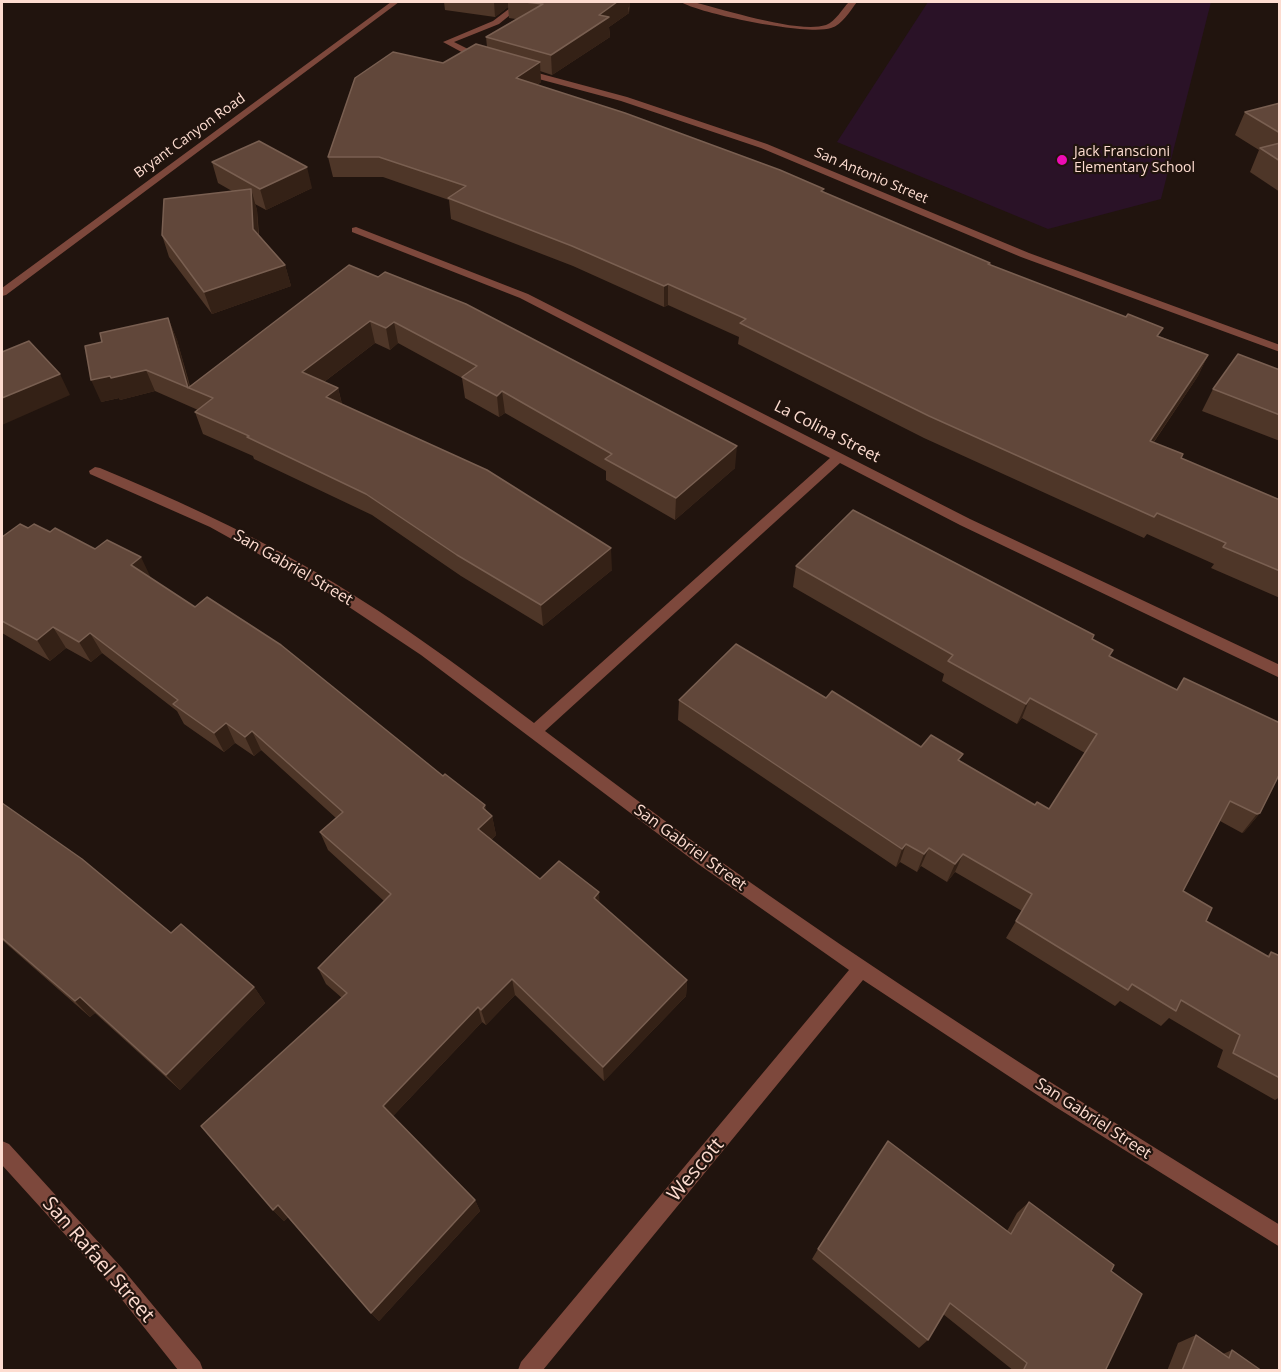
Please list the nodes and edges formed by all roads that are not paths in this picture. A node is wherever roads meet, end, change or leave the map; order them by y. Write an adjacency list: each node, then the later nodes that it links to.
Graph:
1 (395, 2): 8 (street, Bryant Canyon Road)
2 (522, 2): 5 (street)
3 (685, 2): 4 (street)
4 (853, 2)
5 (489, 63)
6 (512, 69): 9 (street, San Antonio Street)
7 (356, 230): 10 (street, La Colina Street)
8 (2, 293)
9 (1280, 349)
10 (839, 457): 12 (street, La Colina Street); 13 (street)
11 (95, 471): 13 (street, San Gabriel Street)
12 (1280, 672)
13 (533, 732): 14 (street, San Gabriel Street)
14 (862, 968): 16 (street, San Gabriel Street); 18 (street, Wescott)
15 (2, 1151): 17 (street, San Rafael Street)
16 (1280, 1237)
17 (192, 1371)
18 (529, 1371)

